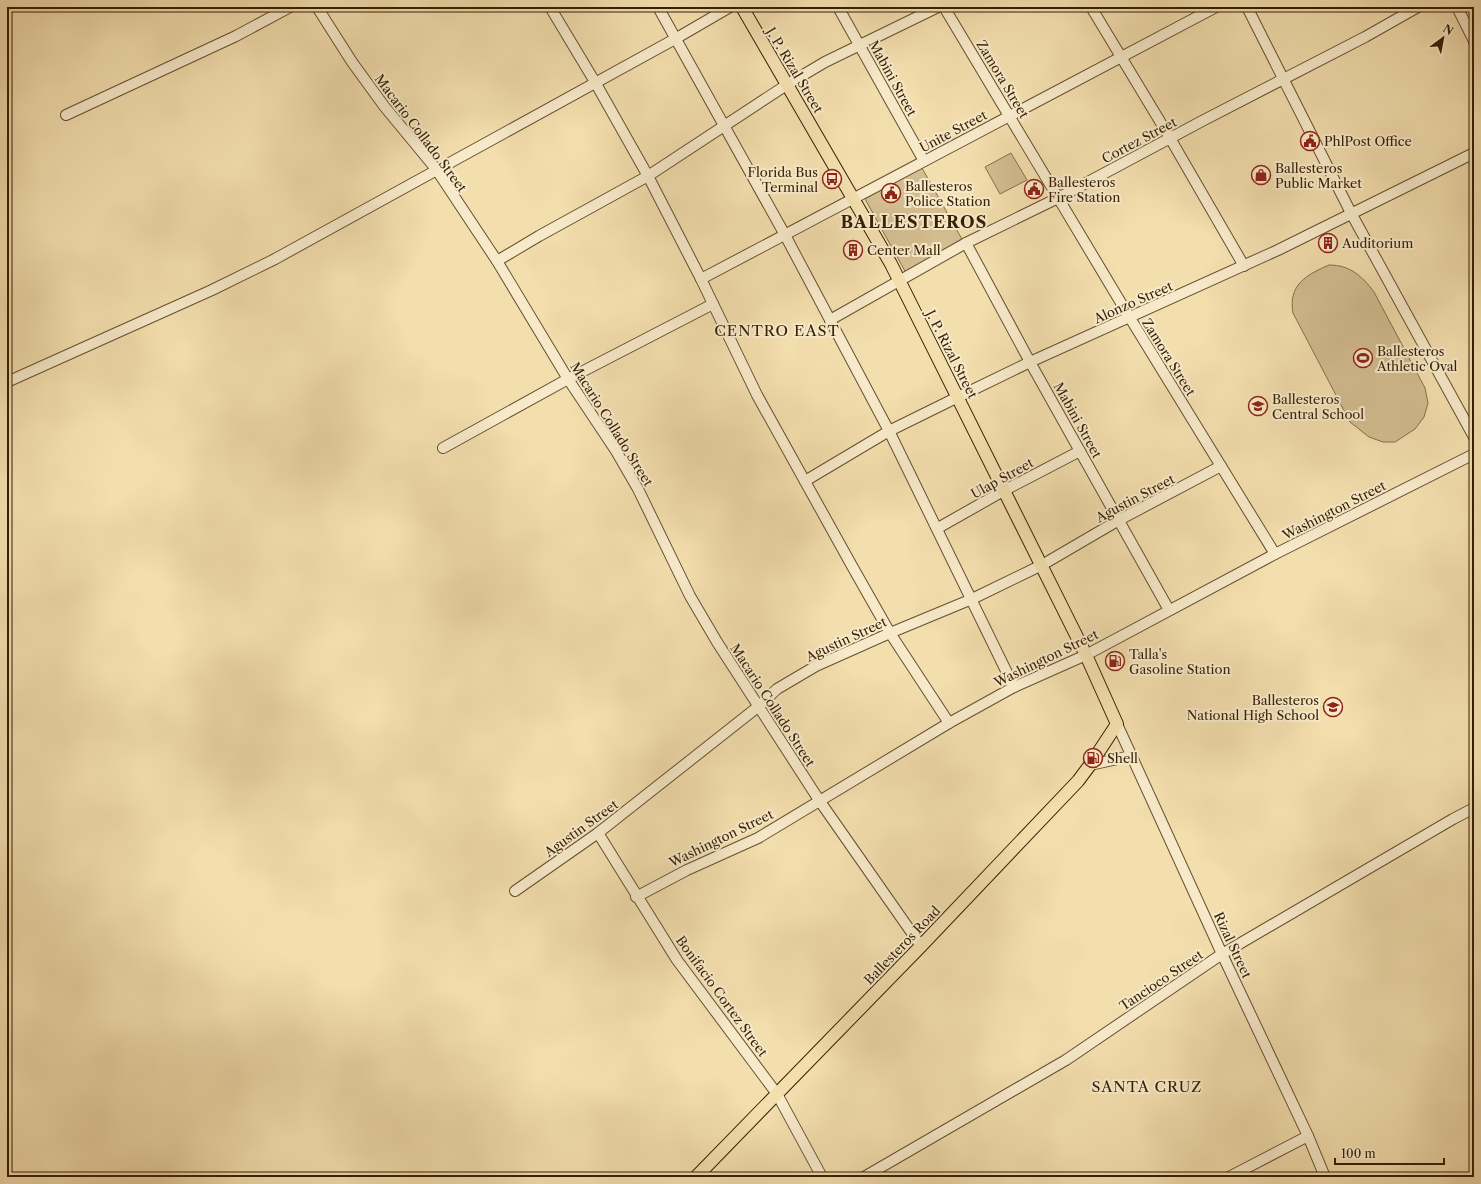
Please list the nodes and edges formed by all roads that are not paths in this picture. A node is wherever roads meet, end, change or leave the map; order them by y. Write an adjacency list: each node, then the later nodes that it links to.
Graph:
1 (290, 7): 22 (street)
2 (317, 7): 28 (street, Macario Collado Street)
3 (550, 7): 20 (street)
4 (658, 7): 15 (street)
5 (730, 7): 15 (street)
6 (742, 7): 21 (main road, J. P. Rizal Street)
7 (838, 7): 17 (street, Mabini Street)
8 (938, 7): 17 (street)
9 (944, 7): 23 (street, Zamora Street)
10 (1091, 7): 18 (street)
11 (1216, 7): 18 (street, Unite Street)
12 (1247, 7): 19 (street)
13 (1418, 7): 19 (street, Cortez Street)
14 (1456, 7): 16 (street)
15 (675, 39): 20 (street); 24 (street)
16 (1474, 41)
17 (860, 46): 21 (street); 27 (street, Mabini Street)
18 (1121, 56): 23 (street, Unite Street); 25 (street)
19 (1284, 79): 25 (street, Cortez Street); 32 (street)
20 (595, 82): 28 (street); 29 (street)
21 (788, 84): 24 (street); 30 (main road, J. P. Rizal Street)
22 (66, 115)
23 (1010, 116): 27 (street, Unite Street); 31 (street, Zamora Street)
24 (724, 127): 29 (street); 33 (street)
25 (1170, 138): 31 (street, Cortez Street); 36 (street)
26 (1474, 153): 32 (street, Alonzo Street)
27 (924, 161): 30 (street, Unite Street)
28 (436, 169): 35 (street, Macario Collado Street); 44 (street)
29 (648, 176): 35 (street); 37 (street)
30 (854, 198): 33 (street, Unite Street); 38 (main road, J. P. Rizal Street)
31 (1058, 198): 34 (street, Cortez Street); 40 (street, Zamora Street)
32 (1351, 213): 36 (street, Alonzo Street); 47 (street)
33 (785, 235): 37 (street, Unite Street); 41 (street)
34 (966, 242): 38 (street, Cortez Street); 42 (street, Mabini Street)
35 (498, 261): 43 (street, Macario Collado Street)
36 (1244, 266): 40 (street, Alonzo Street)
37 (701, 279): 39 (street)
38 (900, 281): 41 (street, Cortez Street); 45 (main road, J. P. Rizal Street)
39 (713, 304): 43 (street); 52 (street)
40 (1130, 318): 42 (street, Alonzo Street); 51 (street, Zamora Street)
41 (830, 320): 46 (street)
42 (1030, 362): 45 (street, Alonzo Street); 49 (street, Mabini Street)
43 (568, 379): 48 (street); 63 (street, Macario Collado Street)
44 (7, 382)
45 (958, 397): 46 (street, Alonzo Street); 53 (main road, J. P. Rizal Street)
46 (889, 431): 52 (street, Alonzo Street); 55 (street)
47 (1474, 437)
48 (443, 448)
49 (1080, 451): 53 (street, Ulap Street); 54 (street, Mabini Street)
50 (1474, 454): 56 (street, Washington Street)
51 (1221, 466): 54 (street, Agustin Street); 56 (street, Zamora Street)
52 (805, 481): 60 (street)
53 (1005, 490): 55 (street, Ulap Street); 57 (main road, J. P. Rizal Street)
54 (1119, 520): 57 (street, Agustin Street); 59 (street, Mabini Street)
55 (938, 528): 58 (street)
56 (1275, 554): 59 (street, Washington Street)
57 (1042, 565): 58 (street, Agustin Street); 61 (main road, J. P. Rizal Street)
58 (972, 599): 60 (street, Agustin Street); 62 (street)
59 (1169, 610): 61 (street, Washington Street)
60 (890, 633): 63 (street, Agustin Street); 64 (street)
61 (1086, 655): 62 (street, Washington Street); 65 (main road, J. P. Rizal Street)
62 (1014, 687): 64 (street, Washington Street)
63 (759, 706): 68 (street, Macario Collado Street); 70 (street, Agustin Street)
64 (949, 723): 68 (street, Washington Street)
65 (1117, 724): 66 (street, Rizal Street); 67 (main road, Ballesteros Road)
66 (1131, 756): 67 (street); 74 (street, Rizal Street)
67 (1090, 765): 73 (main road, Ballesteros Road)
68 (819, 800): 72 (street, Washington Street); 73 (street, Macario Collado Street)
69 (1474, 808): 74 (street, Tancioco Street)
70 (598, 833): 71 (street, Agustin Street); 72 (street, Bonifacio Cortez Street)
71 (515, 891)
72 (636, 897): 75 (street, Bonifacio Cortez Street)
73 (921, 946): 75 (main road, Ballesteros Road)
74 (1222, 954): 76 (street, Rizal Street); 79 (street, Tancioco Street)
75 (777, 1094): 77 (main road, Ballesteros Road); 78 (street, Bonifacio Cortez Street)
76 (1308, 1136): 80 (street); 81 (street, Rizal Street)
77 (696, 1177)
78 (822, 1177)
79 (864, 1177)
80 (1229, 1177)
81 (1325, 1177)

